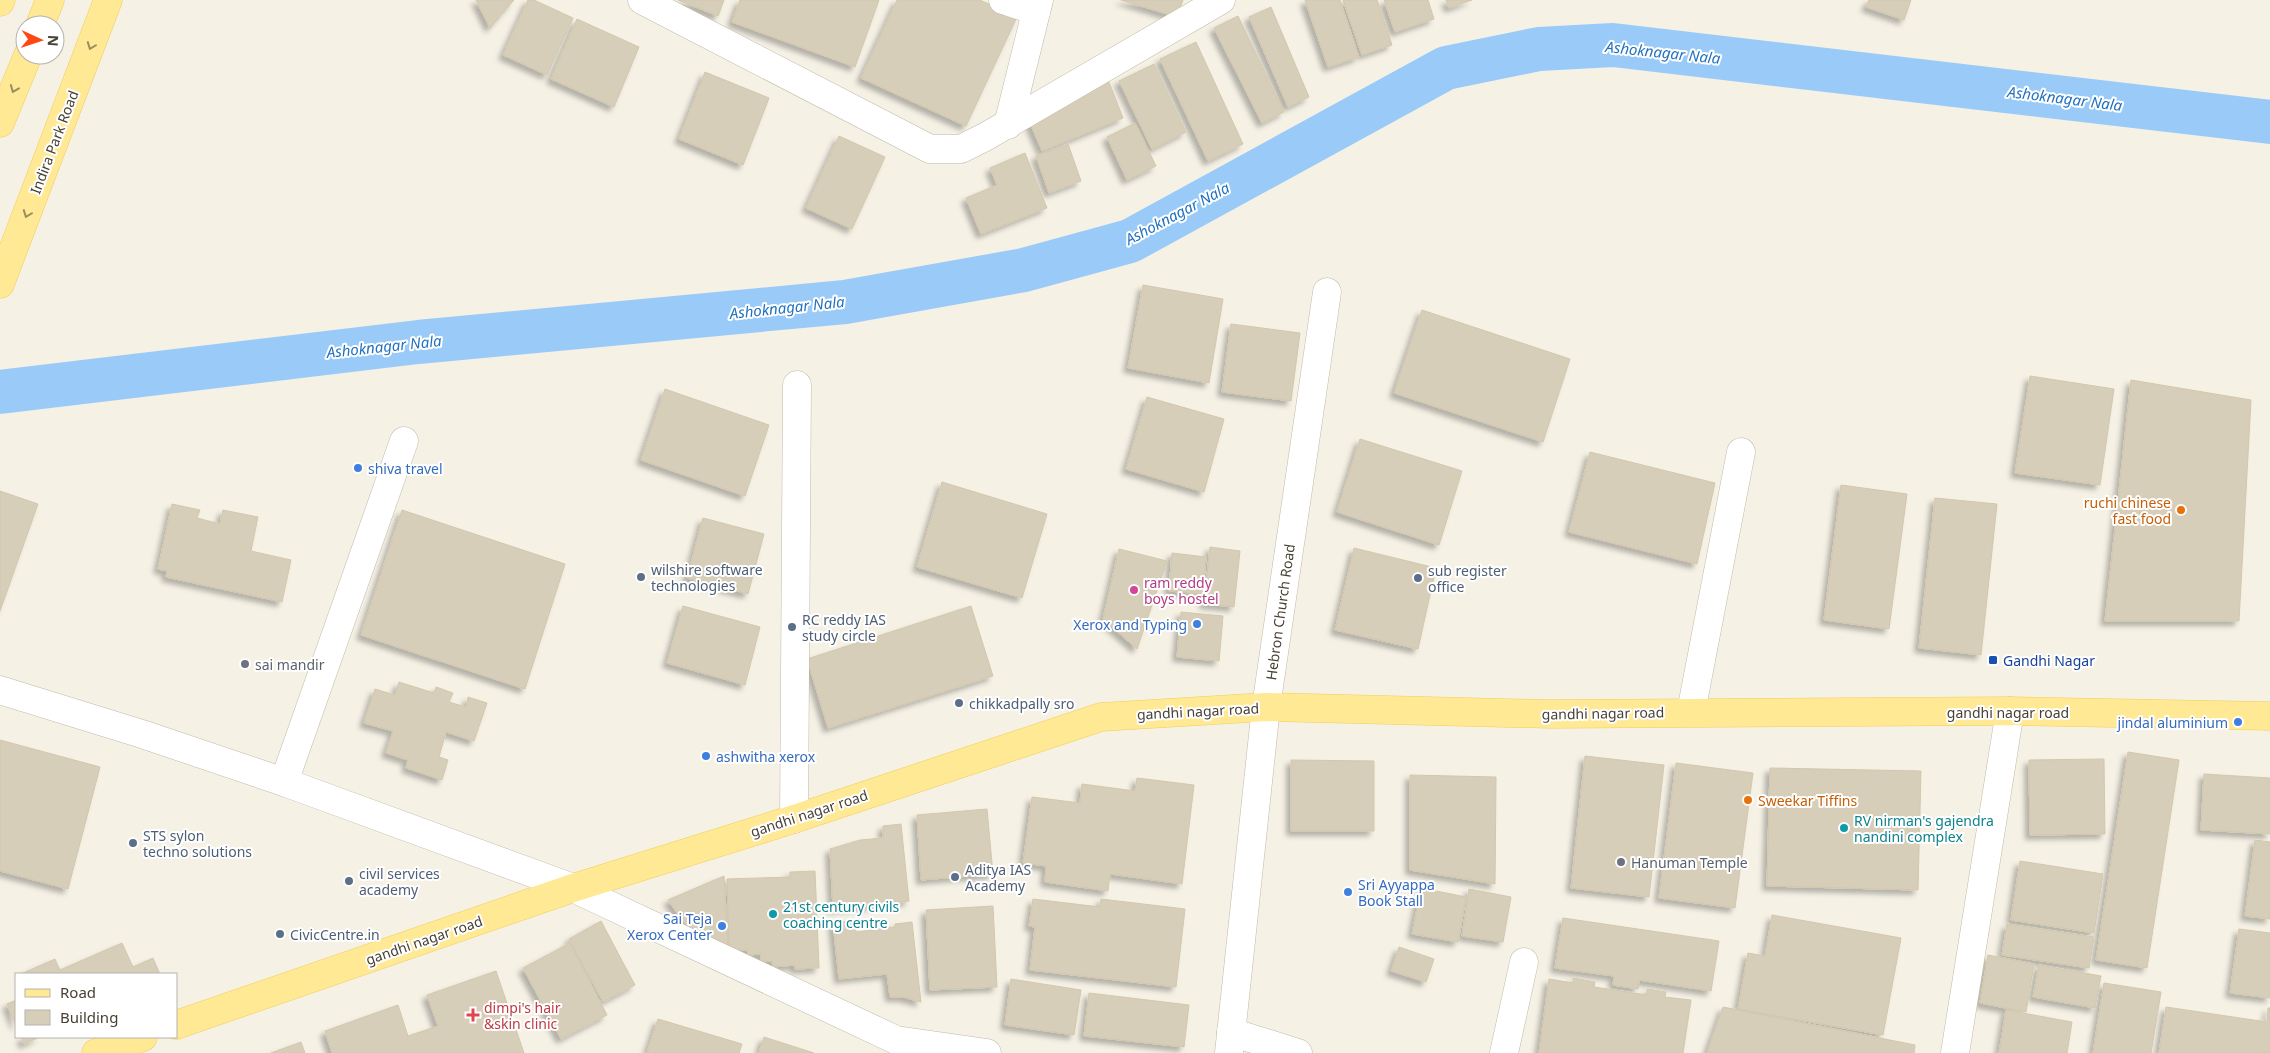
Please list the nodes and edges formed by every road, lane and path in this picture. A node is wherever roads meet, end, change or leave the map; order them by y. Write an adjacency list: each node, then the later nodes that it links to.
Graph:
1 (50, 0): 7 (main road)
2 (108, 0): 11 (main road, Indira Park Road, one-way to 11)
3 (642, 0): 10 (street)
4 (1003, 0): 6 (street)
5 (1221, 0): 10 (street)
6 (1038, 6): 10 (street)
7 (44, 15)
8 (24, 65): 9 (main road, one-way to 9)
9 (0, 123)
10 (1008, 125)
11 (0, 284)
12 (1327, 292): 17 (street, Hebron Church Road)
13 (797, 386): 22 (street)
14 (404, 441): 21 (street)
15 (1741, 452): 19 (street)
16 (0, 690): 21 (street)
17 (1266, 707): 19 (main road, gandhi nagar road); 22 (main road, gandhi nagar road); 27 (street, Hebron Church Road)
18 (2010, 711): 19 (main road, gandhi nagar road); 20 (main road, gandhi nagar road); 33 (street)
19 (1691, 712)
20 (2270, 716)
21 (284, 782): 23 (street)
22 (794, 819): 23 (main road, gandhi nagar road)
23 (573, 888): 25 (main road, gandhi nagar road); 28 (street)
24 (1524, 962): 32 (street)
25 (178, 1024)
26 (140, 1038): 29 (main road)
27 (1230, 1042): 31 (street)
28 (894, 1046): 30 (street)
29 (96, 1053)
30 (986, 1053)
31 (1298, 1053)
32 (1504, 1053)
33 (1955, 1053)

